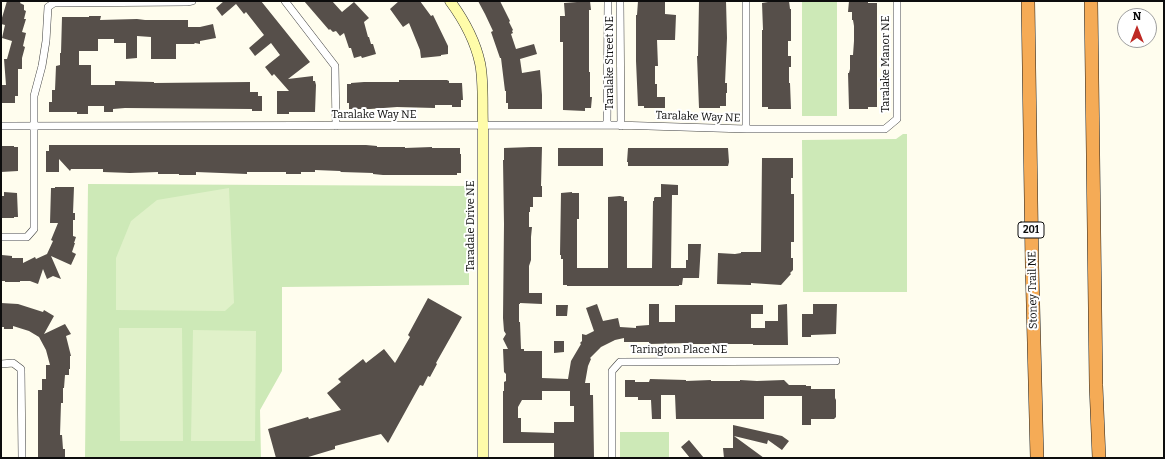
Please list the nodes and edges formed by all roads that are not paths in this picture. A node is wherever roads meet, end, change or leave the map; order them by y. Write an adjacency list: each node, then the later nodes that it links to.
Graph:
1 (192, 1): 13 (street)
2 (285, 1): 14 (street)
3 (450, 1): 15 (street, Taradale Drive NE)
4 (608, 1): 11 (street, Taralake Street NE)
5 (620, 1): 16 (street, Taralake Street NE)
6 (746, 1): 17 (street, Taralake Way NE)
7 (896, 1): 10 (street, Taralake Manor NE)
8 (1028, 1): 24 (highway, Stoney Trail NE / 201)
9 (1091, 1): 25 (highway)
10 (891, 124): 17 (street, Taralake Way NE)
11 (607, 125): 15 (street, Taralake Way NE); 16 (street, Taralake Way NE)
12 (1, 126): 13 (street, Taralake Way NE)
13 (34, 126): 14 (street, Taralake Way NE); 18 (street)
14 (336, 126): 15 (street, Taralake Way NE)
15 (483, 126): 22 (street, Taradale Drive NE)
16 (621, 126): 17 (street, Taralake Way NE)
17 (746, 130)
18 (1, 237)
19 (836, 361): 23 (street, Tarington Place NE)
20 (1, 364): 21 (street)
21 (22, 458)
22 (483, 458)
23 (612, 458)
24 (1037, 458)
25 (1099, 458)

